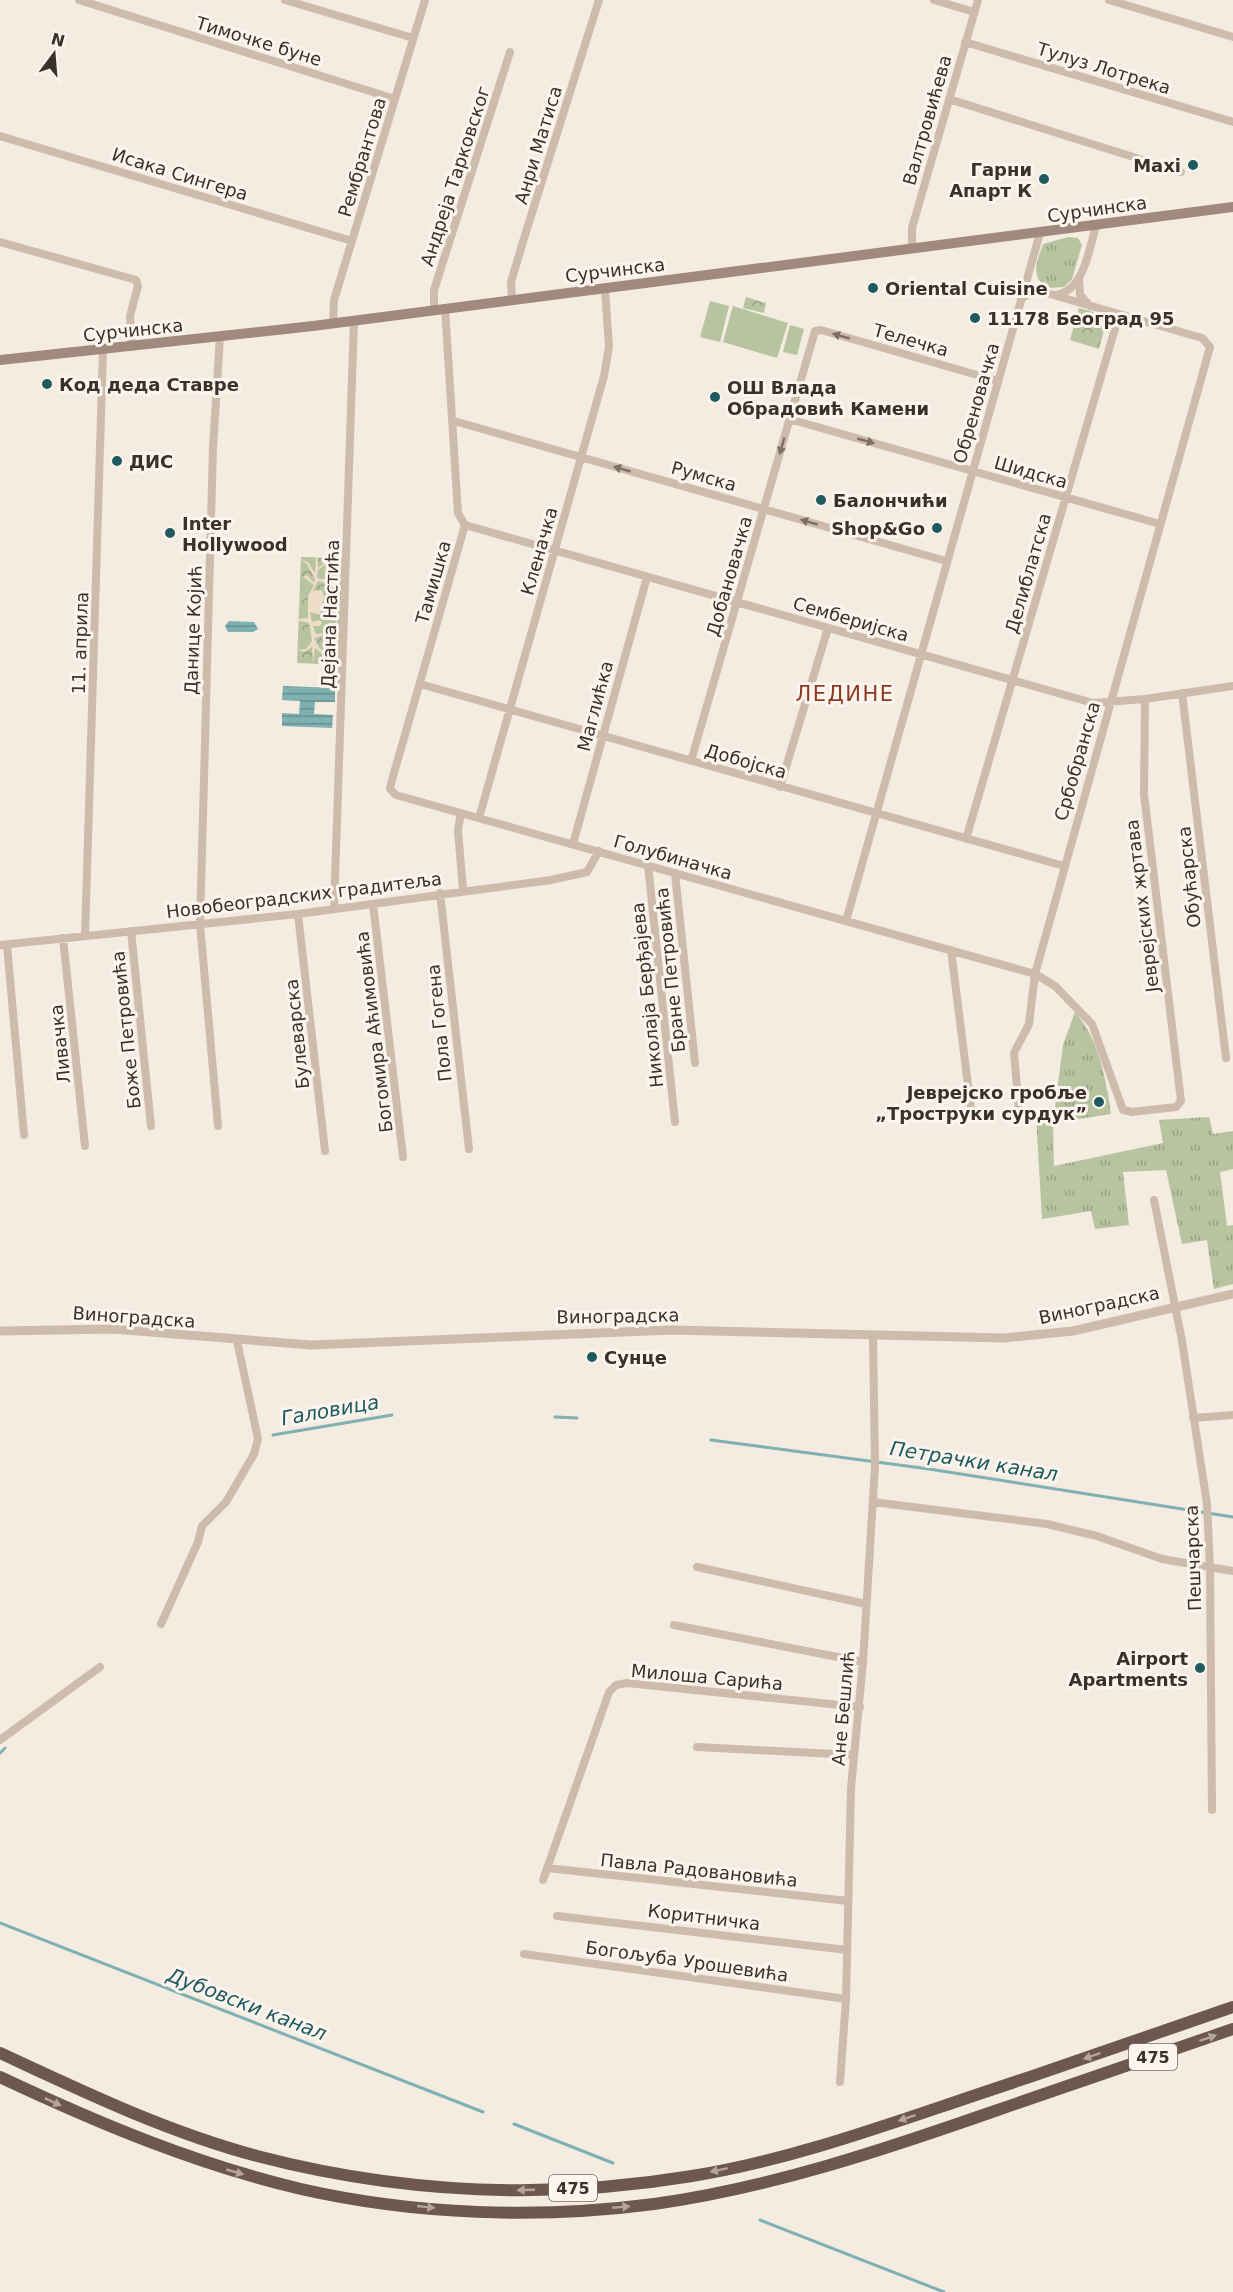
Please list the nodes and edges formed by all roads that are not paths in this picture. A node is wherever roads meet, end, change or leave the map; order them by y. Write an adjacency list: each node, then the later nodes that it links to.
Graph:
1 (79, 0): 13 (street, Тимочке буне)
2 (285, 0): 10 (street)
3 (425, 0): 10 (street, Рембрантова)
4 (599, 0): 29 (street, Анри Матиса)
5 (934, 0): 8 (street)
6 (978, 0): 8 (street, Валтровићева)
7 (1109, 0): 9 (street)
8 (974, 12): 11 (street, Валтровићева)
9 (1233, 37)
10 (413, 38): 13 (street, Рембрантова)
11 (965, 42): 14 (street, Валтровићева); 15 (street, Тулуз Лотрека)
12 (510, 52): 32 (street, Андреја Тарковског)
13 (395, 99): 21 (street, Рембрантова)
14 (949, 99): 17 (street); 23 (street, Валтровићева)
15 (1233, 122)
16 (0, 136): 21 (street, Исака Сингера)
17 (1181, 171)
18 (1233, 207): 19 (main road, Сурчинска)
19 (1096, 226): 20 (main road, Сурчинска); 25 (street)
20 (1040, 233): 23 (main road, Сурчинска); 24 (street, Обреновачка)
21 (352, 241): 35 (street, Рембрантова)
22 (0, 242): 38 (street)
23 (912, 249): 26 (main road, Сурчинска)
24 (1028, 275): 27 (street); 30 (street, Обреновачка)
25 (1078, 279): 28 (street); 31 (street)
26 (605, 289): 29 (main road, Сурчинска); 44 (street, Кленачка)
27 (1043, 292): 28 (street); 30 (street)
28 (1054, 296): 31 (street)
29 (512, 299): 32 (main road, Сурчинска)
30 (1021, 299): 41 (street, Обреновачка)
31 (1091, 307): 33 (street)
32 (440, 309): 34 (main road, Сурчинска); 43 (street, Тамишка)
33 (1119, 315): 46 (street, Делиблатска); 48 (street, Србобранска)
34 (354, 320): 35 (main road, Сурчинска); 79 (street, Дејана Настића)
35 (333, 323): 37 (main road, Сурчинска)
36 (817, 330): 41 (street, Телечка, one-way to 36); 42 (street, Добановачка)
37 (220, 336): 38 (main road, Сурчинска); 82 (street, Данице Којић)
38 (132, 347): 39 (main road, Сурчинска)
39 (104, 350): 40 (main road, Сурчинска); 84 (street, 11. априла)
40 (0, 360)
41 (998, 381): 45 (street, Обреновачка)
42 (789, 419): 45 (street, Шидска, one-way to 45); 47 (street, Добановачка, one-way to 47)
43 (454, 421): 44 (street, Румска); 49 (street, Тамишка)
44 (582, 457): 47 (street, Румска, one-way to 44); 50 (street, Кленачка)
45 (972, 471): 46 (street, Шидска); 51 (street, Обреновачка)
46 (1065, 497): 48 (street, Шидска); 56 (street, Делиблатска)
47 (764, 509): 51 (street, Румска, one-way to 47); 53 (street, Добановачка)
48 (1160, 524): 61 (street, Србобранска)
49 (465, 525): 50 (street, Семберијска); 57 (street, Тамишка)
50 (555, 550): 52 (street, Семберијска); 62 (street, Кленачка)
51 (946, 561): 55 (street, Обреновачка)
52 (647, 577): 53 (street, Семберијска); 63 (street, Маглићка)
53 (736, 602): 54 (street, Семберијска); 64 (street, Добановачка)
54 (828, 628): 55 (street, Семберијска); 65 (street)
55 (920, 654): 56 (street, Семберијска); 68 (street, Обреновачка)
56 (1012, 681): 61 (street, Семберијска); 70 (street, Делиблатска)
57 (420, 684): 62 (street, Добојска); 66 (street, Тамишка)
58 (1233, 686): 59 (street, Семберијска)
59 (1182, 693): 60 (street, Семберијска); 89 (street, Обућарска)
60 (1145, 699): 61 (street, Семберијска); 88 (street, Јеврејских жртава)
61 (1109, 703): 74 (street, Србобранска)
62 (510, 709): 63 (street, Добојска); 69 (street, Кленачка)
63 (603, 735): 64 (street, Добојска); 71 (street, Маглићка)
64 (691, 761): 65 (street, Добојска)
65 (780, 787): 68 (street, Добојска)
66 (390, 789): 67 (street, Голубиначка)
67 (461, 813): 69 (street, Голубиначка); 76 (street)
68 (875, 813): 70 (street, Добојска); 81 (street, Обреновачка)
69 (479, 818): 71 (street, Голубиначка)
70 (966, 839): 74 (street, Добојска)
71 (573, 844): 72 (street, Голубиначка)
72 (599, 851): 73 (street, Голубиначка); 76 (street, Новобеоградских градитеља)
73 (648, 865): 75 (street, Голубиначка); 93 (street, Николаја Берђајева)
74 (1064, 866): 88 (street, Србобранска)
75 (675, 873): 81 (street, Голубиначка); 90 (street, Бране Петровића)
76 (462, 890): 77 (street, Новобеоградских градитеља)
77 (440, 893): 78 (street, Новобеоградских градитеља); 98 (street, Пола Гогена)
78 (374, 904): 79 (street, Новобеоградских градитеља); 100 (street, Богомира Аћимовића)
79 (334, 909): 80 (street, Новобеоградских градитеља)
80 (298, 914): 82 (street, Новобеоградских градитеља); 99 (street, Булеварска)
81 (846, 921): 87 (street, Голубиначка)
82 (200, 924): 83 (street, Новобеоградских градитеља); 95 (street, Данице Којић)
83 (131, 931): 84 (street, Новобеоградских градитеља); 94 (street, Боже Петровића)
84 (85, 936): 85 (street, Новобеоградских градитеља)
85 (63, 939): 86 (street, Новобеоградских градитеља); 97 (street, Ливачка)
86 (3, 945): 96 (street)
87 (951, 950): 88 (street, Голубиначка); 91 (street)
88 (1035, 974): 92 (street, Србобранска)
89 (1226, 1058)
90 (695, 1063)
91 (971, 1109)
92 (1019, 1110)
93 (675, 1122)
94 (151, 1126)
95 (218, 1126)
96 (24, 1135)
97 (85, 1146)
98 (469, 1149)
99 (325, 1151)
100 (403, 1157)
101 (1154, 1200): 103 (street, Пешчарска)
102 (1233, 1294): 103 (street, Виноградска)
103 (1174, 1306): 105 (street, Виноградска); 108 (street, Пешчарска)
104 (0, 1331): 106 (street, Виноградска)
105 (873, 1336): 106 (street, Виноградска); 109 (street, Ане Бешлић)
106 (237, 1341): 114 (street)
107 (1233, 1415): 108 (street)
108 (1193, 1418): 111 (street, Пешчарска)
109 (873, 1502): 111 (street); 113 (street, Ане Бешлић)
110 (697, 1567): 113 (street)
111 (1210, 1567): 112 (street); 122 (street, Пешчарска)
112 (1233, 1571)
113 (866, 1604): 116 (street, Ане Бешлић)
114 (161, 1624)
115 (674, 1625): 116 (street)
116 (863, 1662): 118 (street, Ане Бешлић)
117 (100, 1667): 119 (street)
118 (860, 1707): 121 (street, Ане Бешлић); 123 (street, Милоша Сарића)
119 (0, 1740)
120 (697, 1747): 121 (street)
121 (854, 1755): 125 (street, Ане Бешлић)
122 (1212, 1810)
123 (547, 1869): 124 (street, Милоша Сарића); 125 (street, Павла Радовановића)
124 (543, 1880)
125 (848, 1901): 127 (street, Ане Бешлић)
126 (557, 1916): 127 (street, Коритничка)
127 (847, 1950): 129 (street, Ане Бешлић)
128 (524, 1954): 129 (street, Богољуба Урошевића)
129 (846, 1999): 134 (street, Ане Бешлић)
130 (1233, 2007): 132 (highway, 475, one-way to 132)
131 (1233, 2029): 133 (highway, 475, one-way to 131)
132 (0, 2053)
133 (0, 2077)
134 (840, 2082)

